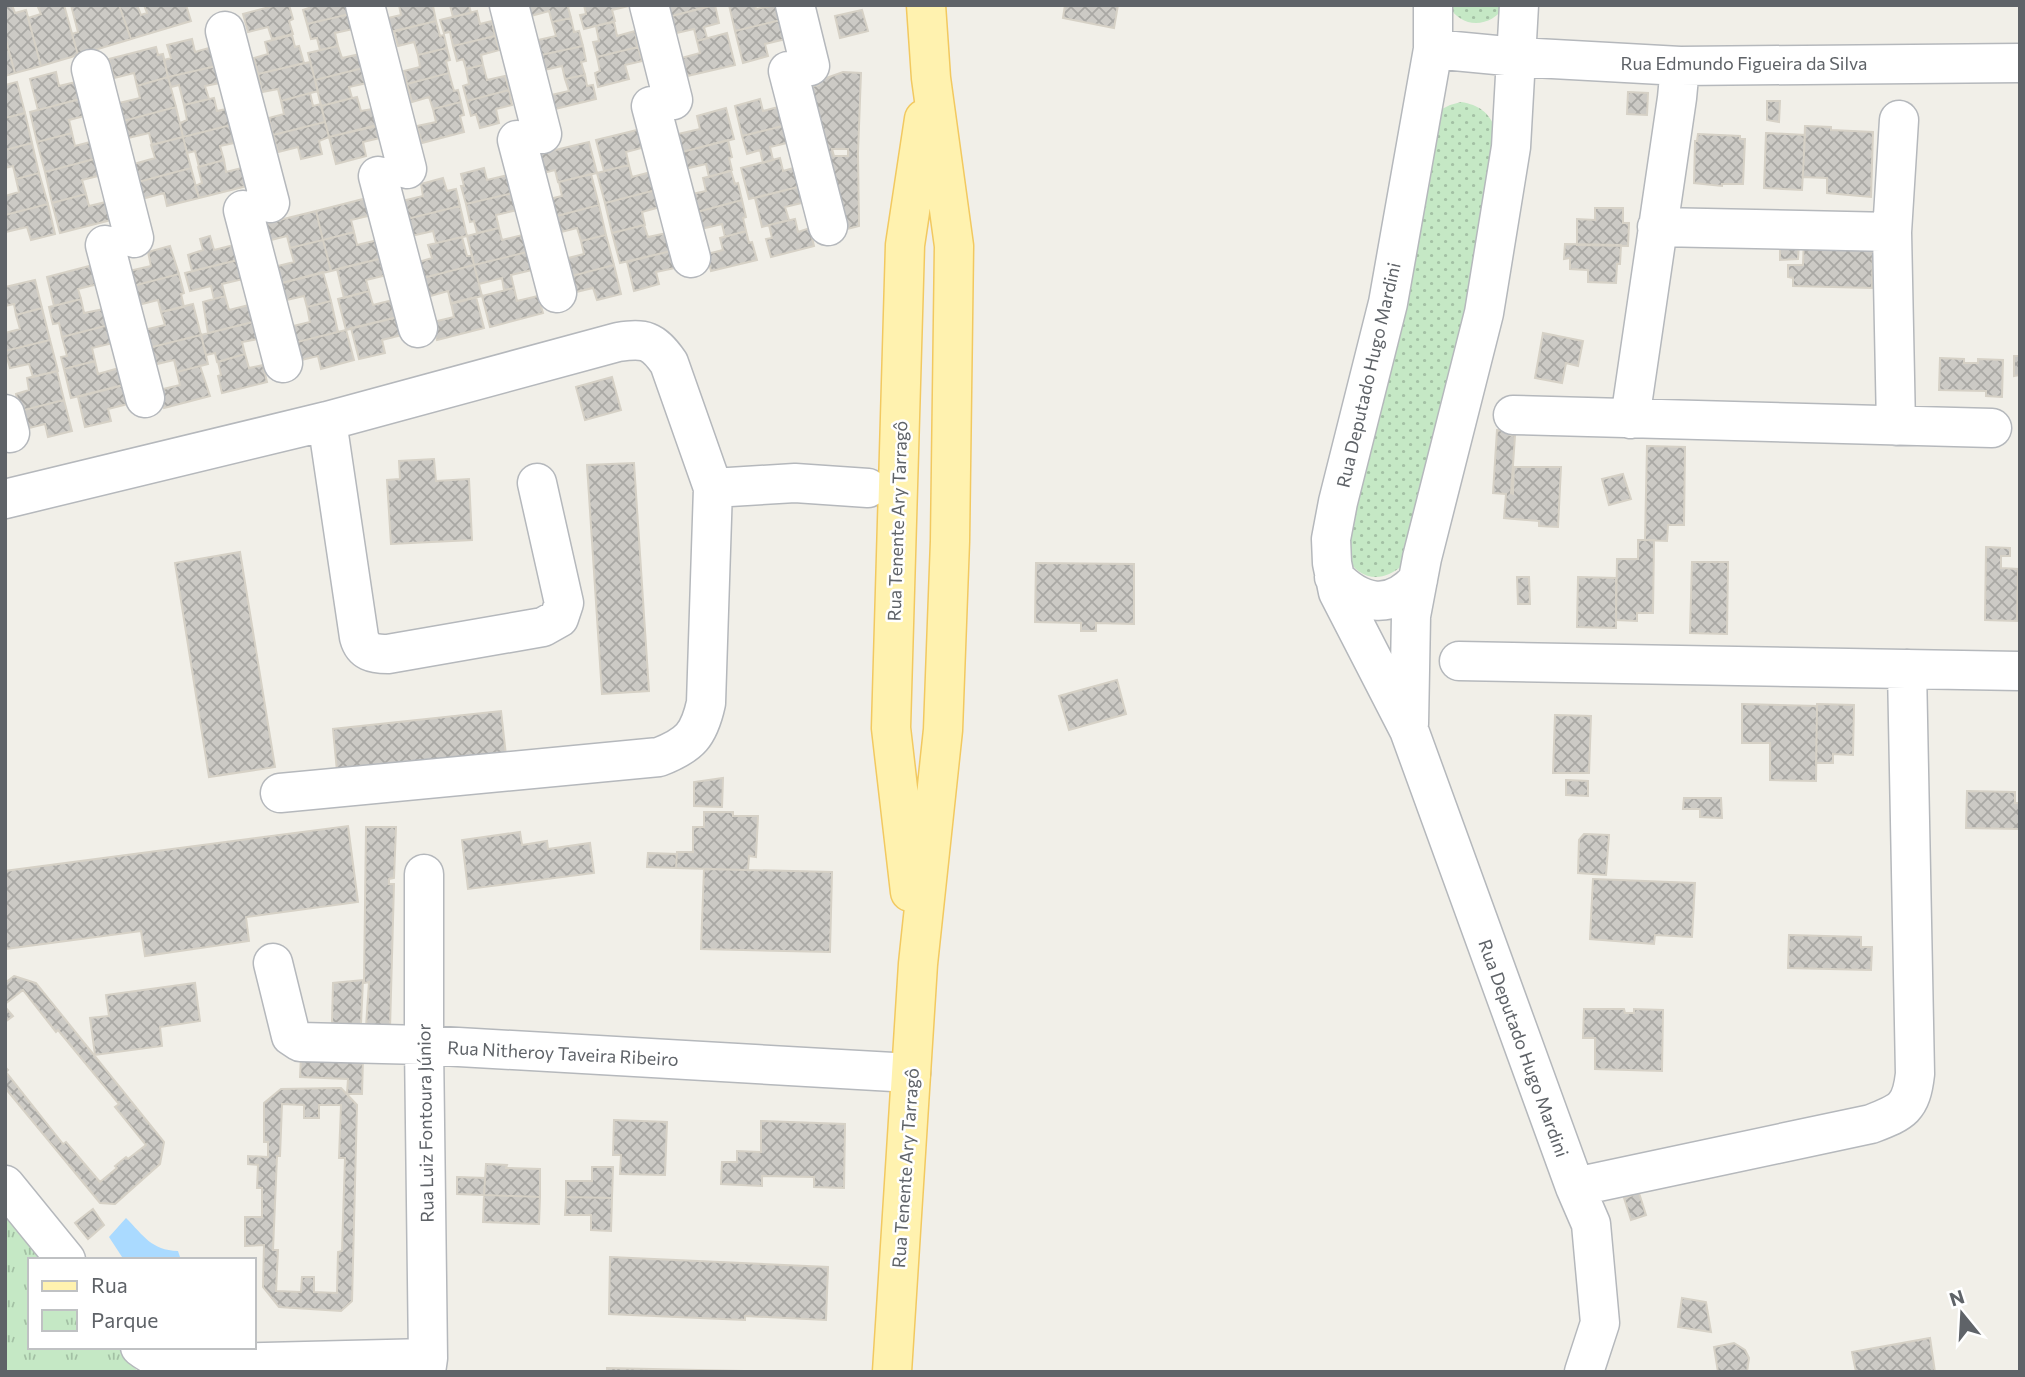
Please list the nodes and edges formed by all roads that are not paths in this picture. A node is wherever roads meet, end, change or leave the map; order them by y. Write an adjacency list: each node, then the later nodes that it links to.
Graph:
1 (365, 5): 21 (street)
2 (509, 5): 20 (street)
3 (649, 5): 19 (street)
4 (795, 5): 16 (street)
5 (926, 5): 14 (main road, Rua Tenente Ary Tarragô)
6 (1433, 5): 9 (street, Rua Deputado Hugo Mardini)
7 (1519, 5): 10 (street, Rua Deputado Hugo Mardini)
8 (225, 31): 22 (street)
9 (1433, 49): 10 (street, Rua Edmundo Figueira da Silva); 33 (street, Rua Deputado Hugo Mardini)
10 (1517, 57): 12 (street, Rua Edmundo Figueira da Silva); 34 (street, Rua Deputado Hugo Mardini)
11 (2016, 63): 12 (street, Rua Edmundo Figueira da Silva)
12 (1680, 66): 17 (street)
13 (91, 69): 23 (street)
14 (930, 78): 42 (main road, Rua Tenente Ary Tarragô); 42 (main road, Rua Tenente Ary Tarragô)
15 (1899, 120): 18 (street)
16 (828, 226)
17 (1657, 227): 18 (street); 25 (street)
18 (1892, 232): 27 (street)
19 (691, 258)
20 (557, 293)
21 (418, 328)
22 (283, 363)
23 (145, 398)
24 (1513, 415): 25 (street)
25 (1630, 419): 27 (street)
26 (327, 421): 29 (street); 30 (street); 32 (street)
27 (1896, 426): 28 (street)
28 (1992, 428)
29 (537, 483)
30 (713, 488): 31 (street); 39 (street)
31 (868, 488)
32 (5, 499)
33 (1334, 577): 34 (street); 38 (street, Rua Deputado Hugo Mardini)
34 (1418, 580): 38 (street, Rua Deputado Hugo Mardini)
35 (1459, 660): 36 (street)
36 (1908, 669): 37 (street); 46 (street)
37 (2019, 671)
38 (1409, 730): 46 (street, Rua Deputado Hugo Mardini)
39 (280, 793)
40 (424, 874): 43 (street, Rua Luiz Fontoura Júnior)
41 (273, 963): 43 (street, Rua Nitheroy Taveira Ribeiro)
42 (918, 964): 44 (main road, Rua Tenente Ary Tarragô)
43 (424, 1045): 44 (street, Rua Nitheroy Taveira Ribeiro); 49 (street, Rua Luiz Fontoura Júnior)
44 (911, 1073): 50 (main road, Rua Tenente Ary Tarragô)
45 (5, 1185): 47 (street)
46 (1575, 1187): 51 (street, Rua Deputado Hugo Mardini)
47 (64, 1258)
48 (143, 1349): 49 (street)
49 (427, 1365)
50 (892, 1372)
51 (1584, 1372)

